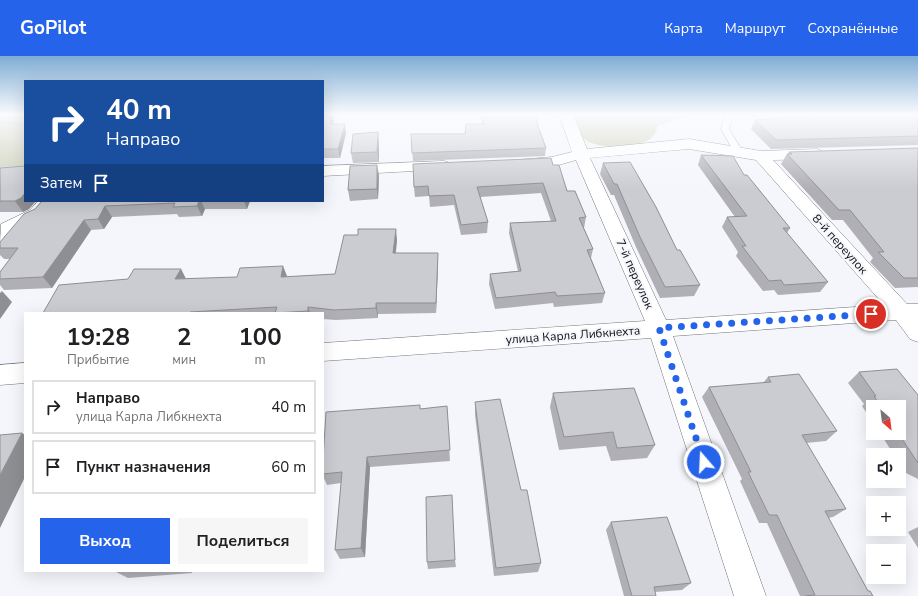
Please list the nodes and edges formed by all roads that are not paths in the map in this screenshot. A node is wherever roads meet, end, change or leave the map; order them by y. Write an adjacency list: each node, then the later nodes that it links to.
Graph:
1 (575, 139): 4 (street, 7-й переулок)
2 (730, 139): 3 (lane)
3 (738, 152): 4 (street); 6 (street)
4 (581, 154): 7 (street); 13 (street, 7-й переулок)
5 (832, 154): 6 (street)
6 (761, 156): 12 (street, 8-й переулок)
7 (505, 164)
8 (458, 166): 9 (street)
9 (324, 171)
10 (47, 202): 11 (street)
11 (2, 231)
12 (910, 312): 13 (street, улица Карла Либкнехта); 14 (street, 8-й переулок)
13 (659, 328): 15 (street, улица Карла Либкнехта); 18 (street, 7-й переулок)
14 (918, 333)
15 (324, 352)
16 (24, 373): 17 (street)
17 (0, 375)
18 (750, 596)

